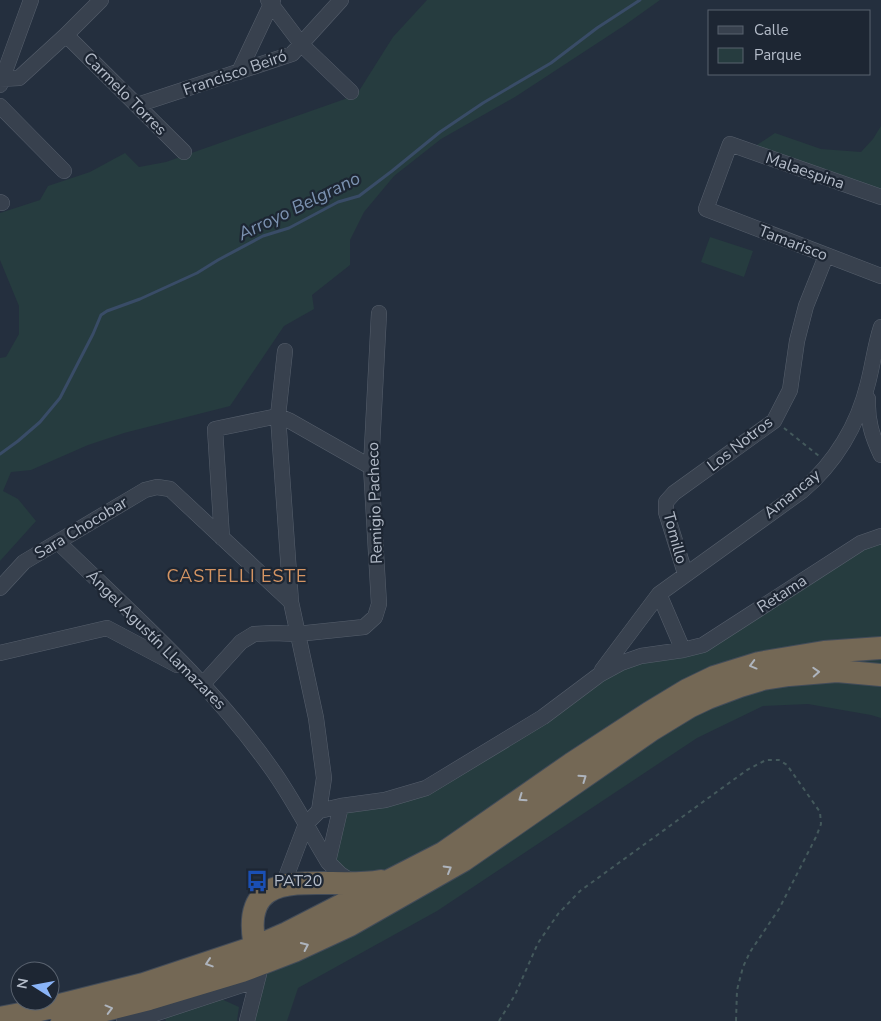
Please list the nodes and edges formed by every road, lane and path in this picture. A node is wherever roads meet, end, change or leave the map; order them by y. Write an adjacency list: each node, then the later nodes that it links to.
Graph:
1 (31, 0): 8 (street)
2 (101, 0): 5 (street)
3 (341, 0): 6 (street, Francisco Beiró)
4 (271, 1): 6 (street); 7 (street)
5 (66, 35): 8 (street); 10 (street, Carmelo Torres)
6 (302, 45): 7 (street, Francisco Beiró); 9 (street)
7 (239, 72): 10 (street, Francisco Beiró)
8 (1, 81)
9 (351, 92)
10 (137, 105): 12 (street, Carmelo Torres)
11 (0, 106): 13 (street)
12 (184, 152)
13 (64, 171)
14 (881, 197): 15 (street, Malaespina)
15 (706, 209): 16 (street, Tamarisco)
16 (826, 256): 17 (street, Tamarisco); 23 (street, Los Notros)
17 (881, 276)
18 (379, 313): 26 (street, Remigio Pacheco)
19 (881, 326): 21 (street, Amancay)
20 (284, 351): 22 (street)
21 (868, 383): 24 (street); 25 (street, Amancay)
22 (278, 416): 26 (street); 29 (street); 34 (street)
23 (774, 421): 25 (path); 27 (street, Los Notros)
24 (881, 455)
25 (828, 464): 31 (street, Amancay)
26 (371, 466): 37 (street, Remigio Pacheco)
27 (666, 502): 31 (street, Tomillo)
28 (881, 536): 39 (street, Retama)
29 (222, 538): 30 (street, Sara Chocobar); 34 (street)
30 (58, 542): 32 (street, Sara Chocobar); 36 (street, Ángel Agustín Llamazares)
31 (685, 574): 33 (street, Amancay)
32 (0, 588)
33 (659, 594): 39 (street); 45 (street, Amancay)
34 (291, 602): 37 (street)
35 (107, 628): 36 (street); 40 (street); 44 (street)
36 (146, 628): 44 (street, Ángel Agustín Llamazares)
37 (298, 634): 48 (street); 50 (street)
38 (881, 648): 41 (highway)
39 (683, 650): 45 (street, Retama)
40 (0, 653)
41 (800, 656): 42 (highway); 53 (highway, one-way to 53)
42 (881, 659)
43 (855, 672): 46 (highway); 47 (highway); 56 (highway, one-way to 43)
44 (192, 673): 48 (street, Ángel Agustín Llamazares)
45 (599, 675): 49 (street)
46 (881, 675)
47 (881, 681)
48 (203, 684): 51 (street, Ángel Agustín Llamazares)
49 (341, 806): 50 (street); 52 (street)
50 (319, 811): 51 (street)
51 (306, 824): 52 (street, Ángel Agustín Llamazares); 55 (street)
52 (328, 862): 54 (street, Ángel Agustín Llamazares)
53 (396, 878): 54 (highway); 56 (highway)
54 (355, 884): 55 (highway)
55 (283, 885): 56 (highway)
56 (258, 964): 57 (highway); 58 (highway, one-way to 58); 61 (street)
57 (153, 1011): 59 (highway, one-way to 57); 60 (street)
58 (0, 1018)
59 (62, 1021)
60 (124, 1021)
61 (247, 1021)
62 (499, 1021): 63 (path)
63 (736, 1021)

